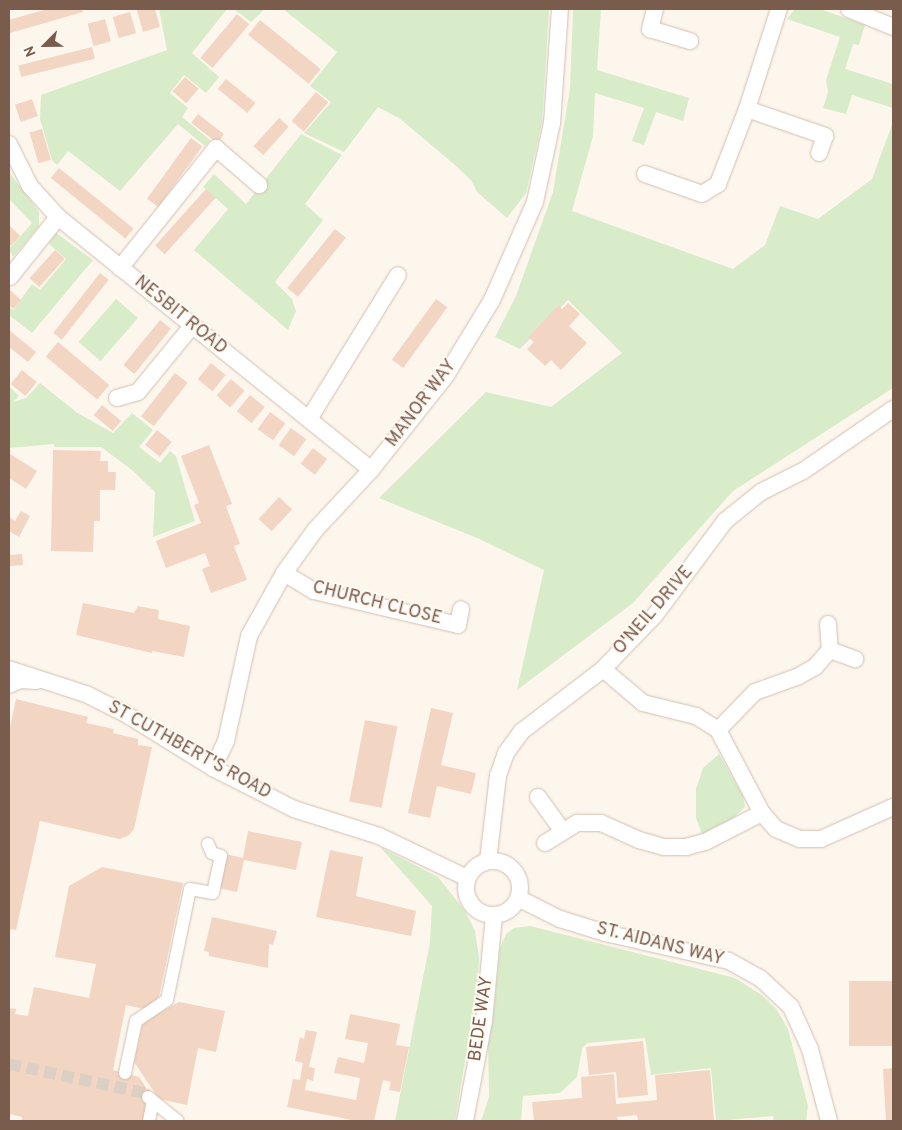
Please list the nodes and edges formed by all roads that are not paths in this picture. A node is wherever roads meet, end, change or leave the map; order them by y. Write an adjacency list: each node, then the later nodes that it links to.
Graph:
1 (560, 9): 20 (street, MANOR WAY)
2 (656, 9): 6 (street)
3 (779, 9): 7 (street)
4 (854, 10): 5 (street)
5 (893, 27)
6 (690, 41)
7 (747, 109): 9 (street); 10 (street)
8 (9, 144): 12 (street, NESBIT ROAD)
9 (819, 153)
10 (645, 174)
11 (259, 185): 13 (street)
12 (58, 217): 13 (street, NESBIT ROAD); 15 (street)
13 (120, 268): 16 (street, NESBIT ROAD)
14 (398, 275): 19 (street)
15 (10, 277)
16 (192, 326): 17 (street); 19 (street, NESBIT ROAD)
17 (117, 398)
18 (893, 409): 26 (street, O'NEIL DRIVE)
19 (309, 419): 20 (street, NESBIT ROAD)
20 (371, 470): 21 (street, MANOR WAY)
21 (284, 573): 22 (street, CHURCH CLOSE); 31 (street, MANOR WAY)
22 (461, 609)
23 (828, 624): 24 (street)
24 (830, 650): 25 (street); 30 (street)
25 (855, 659)
26 (603, 669): 30 (street); 38 (street, O'NEIL DRIVE)
27 (9, 670): 28 (street, ST CUTHBERT'S ROAD)
28 (49, 682): 29 (street, ST CUTHBERT'S ROAD); 31 (street, ST CUTHBERT'S ROAD)
29 (9, 685)
30 (718, 730): 34 (street)
31 (213, 768): 39 (street, ST CUTHBERT'S ROAD)
32 (538, 797): 35 (street)
33 (893, 807): 34 (street)
34 (762, 813): 35 (street)
35 (562, 830): 36 (street)
36 (545, 843)
37 (208, 844): 42 (street)
38 (488, 861): 39 (street); 40 (street)
39 (467, 878): 41 (street)
40 (518, 898): 41 (street); 46 (street, ST. AIDANS WAY)
41 (494, 916): 45 (street, BEDE WAY)
42 (125, 1073)
43 (149, 1121): 44 (street)
44 (178, 1121)
45 (465, 1121)
46 (829, 1121)

